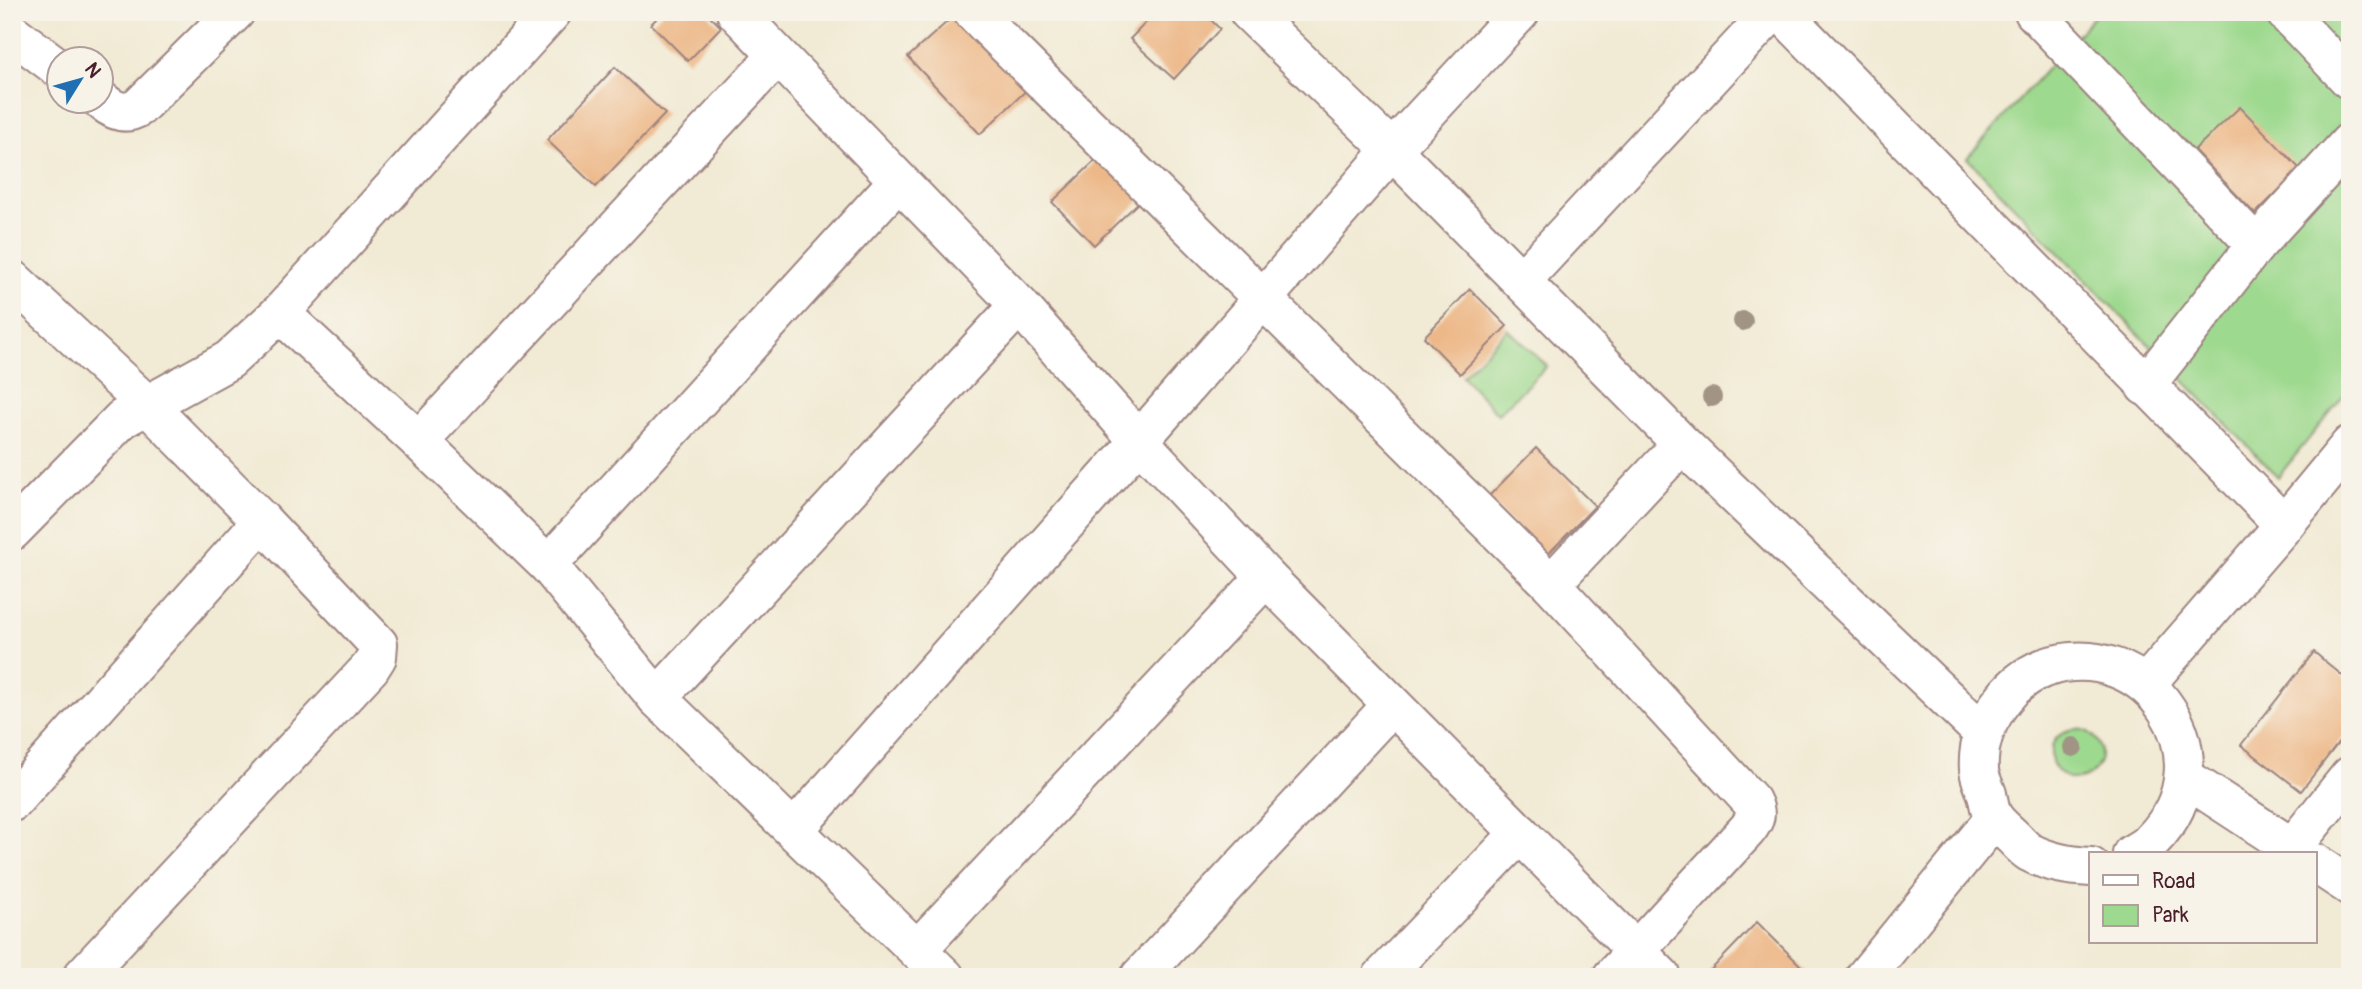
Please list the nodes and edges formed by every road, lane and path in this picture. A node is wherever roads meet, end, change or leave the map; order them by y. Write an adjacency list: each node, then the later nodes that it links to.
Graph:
1 (235, 12): 15 (street)
2 (552, 12): 24 (street)
3 (736, 12): 12 (street)
4 (973, 12): 22 (street)
5 (1249, 12): 17 (street)
6 (1520, 12): 17 (street)
7 (1772, 12): 21 (street)
8 (1781, 12): 25 (street)
9 (2034, 12): 19 (street)
10 (2285, 12): 14 (street)
11 (12, 33): 13 (street)
12 (776, 56): 18 (street); 28 (street)
13 (46, 58)
14 (2350, 80)
15 (116, 111)
16 (2350, 142): 19 (street)
17 (1392, 150): 21 (street); 22 (street)
18 (898, 181): 23 (street); 34 (street)
19 (2256, 245): 25 (street)
20 (12, 279): 26 (street)
21 (1522, 280): 29 (street)
22 (1264, 299): 27 (street); 36 (street)
23 (1019, 305): 27 (street); 38 (street)
24 (280, 313): 26 (street); 28 (street)
25 (2145, 386): 32 (street)
26 (148, 405): 31 (street); 33 (street)
27 (1139, 441): 35 (street); 45 (street)
28 (419, 442): 34 (street)
29 (1682, 444): 36 (street); 40 (street)
30 (2350, 445): 32 (street)
31 (262, 521): 43 (street); 55 (street)
32 (2284, 525): 37 (street)
33 (12, 531)
34 (548, 565): 38 (street)
35 (1266, 577): 39 (street); 53 (street)
36 (1551, 583): 54 (street)
37 (2147, 684): 40 (street); 42 (street)
38 (657, 698): 45 (street)
39 (1392, 705): 46 (street); 57 (street)
40 (1983, 733): 44 (street)
41 (2350, 776): 49 (street)
42 (2185, 777): 47 (street); 48 (street)
43 (12, 802)
44 (1994, 819): 51 (street); 59 (street)
45 (794, 830): 53 (street)
46 (1520, 833): 54 (street); 58 (street)
47 (2135, 852)
48 (2298, 852)
49 (2305, 852)
50 (2316, 864): 52 (street)
51 (2089, 867)
52 (2350, 886)
53 (917, 950): 56 (street)
54 (1637, 968)
55 (82, 977)
56 (945, 977)
57 (1140, 977)
58 (1382, 977)
59 (1865, 977)

